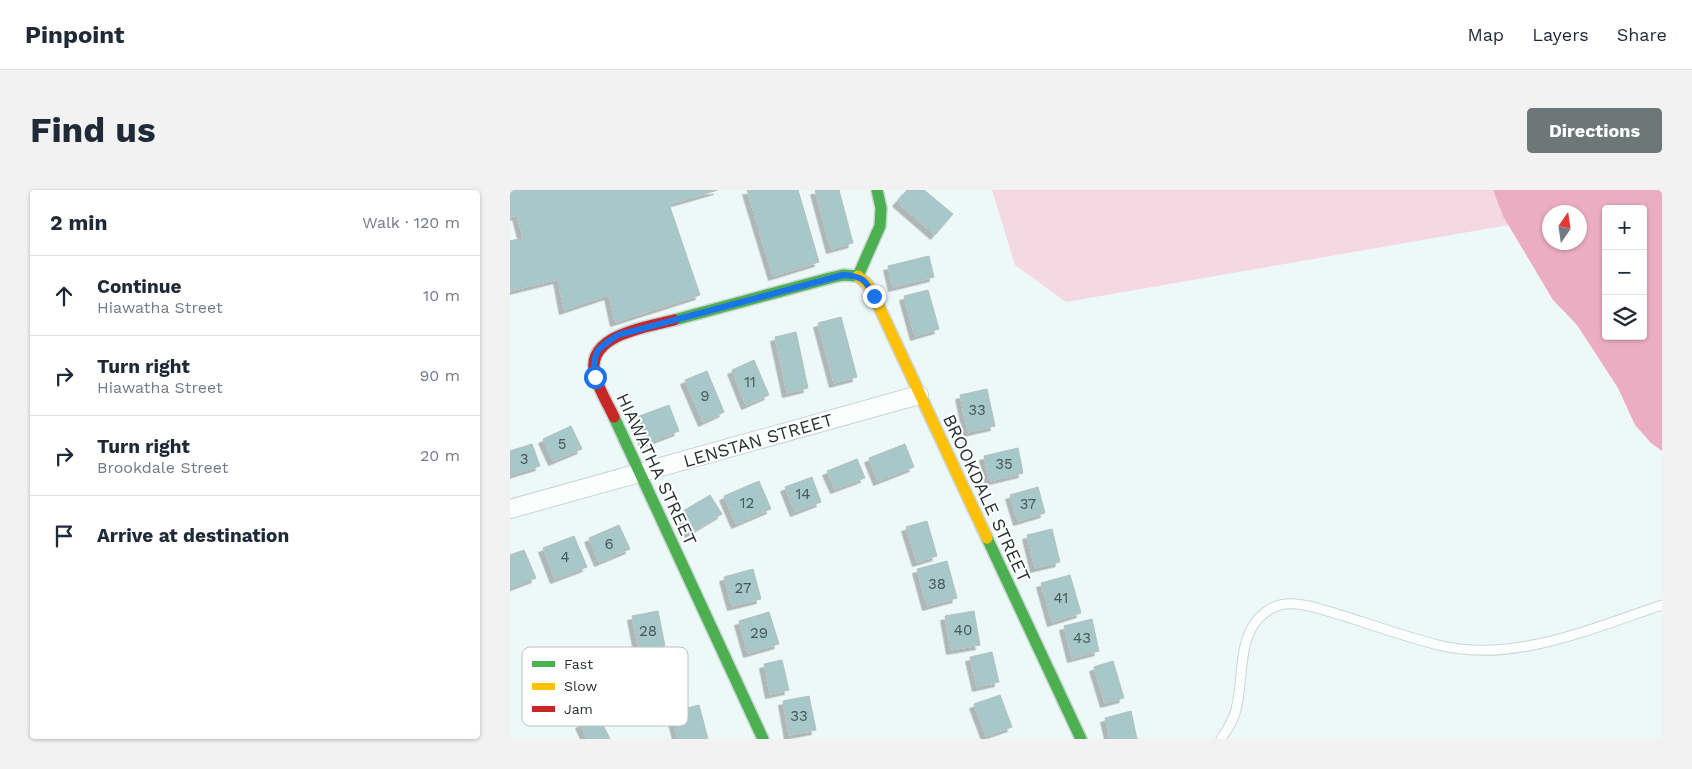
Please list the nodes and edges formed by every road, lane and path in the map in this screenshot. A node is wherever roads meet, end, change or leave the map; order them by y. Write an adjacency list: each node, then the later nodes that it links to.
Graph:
1 (877, 190): 2 (street)
2 (858, 276): 3 (street, BROOKDALE STREET); 4 (street, HIAWATHA STREET)
3 (919, 395): 4 (street, LENSTAN STREET); 8 (street, BROOKDALE STREET)
4 (639, 473): 5 (street, LENSTAN STREET); 7 (street, HIAWATHA STREET)
5 (510, 510)
6 (1662, 605): 9 (lane)
7 (762, 739)
8 (1081, 739)
9 (1221, 739)

